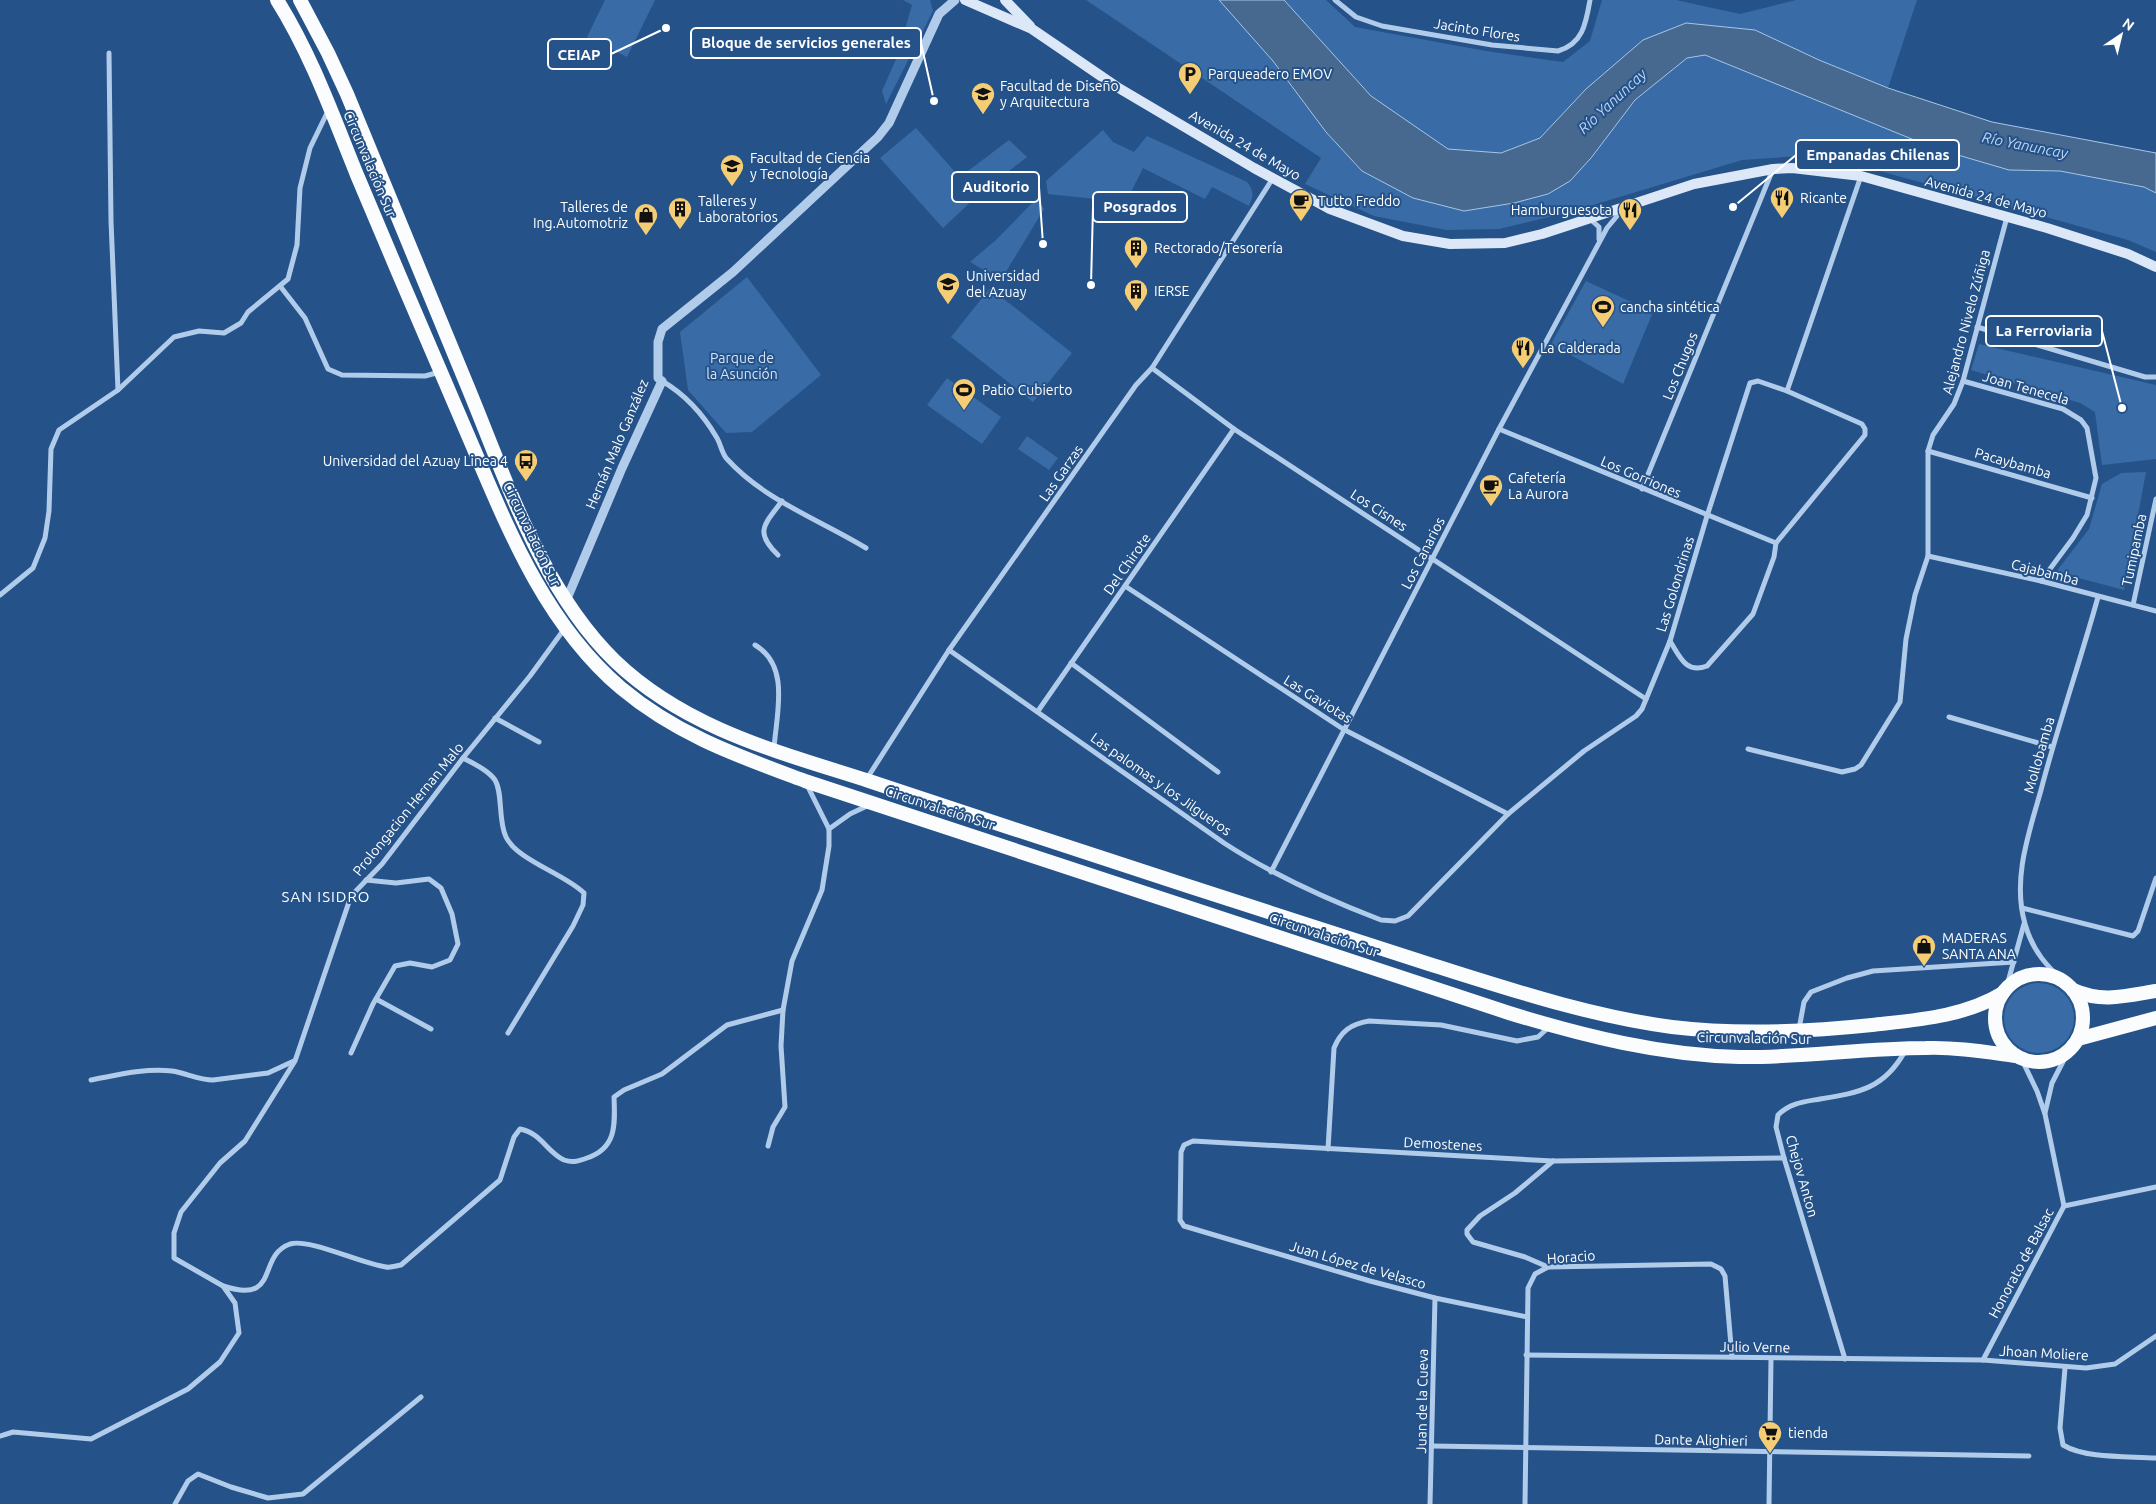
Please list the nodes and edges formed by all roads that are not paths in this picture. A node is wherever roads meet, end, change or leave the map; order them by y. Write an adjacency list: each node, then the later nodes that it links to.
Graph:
1 (277, 0): 12 (highway, Circunvalación Sur)
2 (300, 0): 48 (highway, Circunvalación Sur)
3 (940, 0): 9 (street, Hernán Malo Ganzález)
4 (956, 0): 9 (street, Hernán Malo Ganzález)
5 (965, 0): 10 (main road, Avenida 24 de Mayo)
6 (1005, 0): 10 (main road, Avenida 24 de Mayo)
7 (1335, 0): 8 (street, Jacinto Flores)
8 (1590, 0)
9 (939, 14): 26 (street, Hernán Malo Ganzález)
10 (1032, 29): 15 (main road, Avenida 24 de Mayo)
11 (109, 53): 28 (street)
12 (329, 108): 21 (street); 24 (highway, Circunvalación Sur)
13 (1773, 169): 14 (main road, Avenida 24 de Mayo); 16 (main road, Avenida 24 de Mayo); 33 (street, Los Chugos)
14 (1860, 176): 17 (main road, Avenida 24 de Mayo); 29 (street)
15 (1273, 178): 18 (main road, Avenida 24 de Mayo); 23 (street, Las Garzas)
16 (1624, 208): 18 (main road, Avenida 24 de Mayo); 19 (street, Los Canarios)
17 (2007, 217): 20 (main road, Avenida 24 de Mayo); 22 (street, Alejandro Nivelo Zúñiga)
18 (1590, 219): 19 (street)
19 (1597, 246): 31 (street, Los Canarios)
20 (2156, 267)
21 (280, 286): 24 (street); 28 (street)
22 (1977, 328): 25 (street); 27 (street, Alejandro Nivelo Zúñiga)
23 (1152, 368): 30 (street, Los Cisnes); 54 (street, Las Garzas)
24 (441, 372): 51 (highway, Circunvalación Sur)
25 (2156, 377)
26 (662, 381): 36 (street); 48 (street, Hernán Malo Ganzález)
27 (1963, 381): 32 (street, Alejandro Nivelo Zúñiga); 34 (street, Joan Tenecela)
28 (118, 390): 46 (street)
29 (1787, 391): 37 (street, Las Golondrinas); 39 (street)
30 (1234, 428): 43 (street, Los Cisnes); 45 (street, Del Chirote)
31 (1499, 429): 33 (street, Los Gorriones); 43 (street, Los Canarios)
32 (1928, 451): 34 (street, Pacaybamba); 42 (street, Alejandro Nivelo Zúñiga)
33 (1642, 489): 37 (street, Los Gorriones)
34 (2092, 498): 44 (street, Joan Tenecela)
35 (2156, 499): 38 (street, Tumipamba)
36 (782, 501): 40 (street); 41 (street)
37 (1707, 516): 39 (street, Los Gorriones); 52 (street, Las Golondrinas)
38 (2153, 527): 49 (street, Tumipamba)
39 (1776, 543): 52 (street)
40 (866, 548)
41 (778, 555)
42 (1928, 556): 44 (street, Cajabamba); 63 (street, Alejandro Nivelo Zúñiga)
43 (1433, 559): 56 (street, Los Cisnes); 60 (street, Los Canarios)
44 (2041, 582): 47 (street, Cajabamba)
45 (1125, 586): 55 (street, Del Chirote); 60 (street, Las Gaviotas)
46 (0, 594)
47 (2098, 597): 49 (street, Cajabamba); 62 (street, Mollobamba)
48 (566, 601): 64 (highway, Circunvalación Sur)
49 (2133, 606): 50 (street, Cajabamba)
50 (2156, 611)
51 (566, 628): 59 (street, Prolongacion Hernan Malo); 68 (highway, Circunvalación Sur)
52 (1670, 641): 56 (street, Las Golondrinas)
53 (755, 645): 64 (street)
54 (949, 650): 57 (street, Las palomas y los Jilgueros); 67 (street, Las Garzas)
55 (1071, 663): 57 (street, Del Chirote); 66 (street)
56 (1646, 699): 70 (street, Las Golondrinas)
57 (1038, 711): 72 (street, Las palomas y los Jilgueros)
58 (1949, 717): 62 (street)
59 (496, 718): 61 (street); 65 (street, Prolongacion Hernan Malo)
60 (1343, 729): 70 (street, Las Gaviotas); 72 (street, Los Canarios)
61 (540, 742)
62 (2052, 747): 75 (street, Mollobamba)
63 (1748, 749)
64 (774, 752): 67 (highway, Circunvalación Sur)
65 (463, 758): 74 (street, Prolongacion Hernan Malo); 88 (street)
66 (1218, 772)
67 (866, 780): 87 (highway, Circunvalación Sur)
68 (805, 781): 69 (highway, Circunvalación Sur); 71 (street)
69 (872, 803): 71 (street); 85 (highway, Circunvalación Sur)
70 (1508, 814): 76 (street, Las Golondrinas)
71 (829, 829): 83 (street)
72 (1271, 872): 76 (street, Las palomas y los Jilgueros)
73 (2156, 878): 75 (street)
74 (366, 880): 82 (street); 94 (street, Prolongacion Hernan Malo)
75 (2022, 908): 77 (street, Mollobamba)
76 (1371, 916)
77 (2025, 923): 78 (street, Mollobamba); 79 (street, Mollobamba)
78 (2014, 962): 80 (street, Mollobamba); 87 (street)
79 (2070, 987): 80 (highway); 81 (highway); 89 (highway)
80 (2005, 991): 87 (highway, Circunvalación Sur); 93 (highway)
81 (2156, 991)
82 (376, 999): 86 (street); 92 (street)
83 (783, 1010): 97 (street); 105 (street)
84 (2156, 1018): 89 (highway)
85 (1551, 1026): 90 (highway, Circunvalación Sur); 98 (street)
86 (431, 1029)
87 (1799, 1031)
88 (508, 1034)
89 (2078, 1039): 91 (highway)
90 (1907, 1048): 93 (highway, Circunvalación Sur); 99 (street, Chejov Anton)
91 (2069, 1050): 93 (highway); 96 (street)
92 (351, 1053)
93 (2019, 1057): 96 (street)
94 (295, 1061): 95 (street); 105 (street, Prolongacion Hernan Malo)
95 (91, 1080)
96 (2045, 1114): 102 (street, Honorato de Balsac)
97 (768, 1146)
98 (1328, 1149): 100 (street, Demostenes); 103 (street, Demostenes)
99 (1784, 1158): 100 (street, Demostenes); 112 (street, Chejov Anton)
100 (1553, 1161): 104 (street)
101 (2156, 1188): 102 (street)
102 (2064, 1206): 113 (street, Honorato de Balsac)
103 (1184, 1226): 106 (street, Juan López de Velasco)
104 (1548, 1267): 107 (street, Horacio); 110 (street, Horacio)
105 (223, 1286): 116 (street, Prolongacion Hernan Malo)
106 (1435, 1298): 107 (street, Juan López de Velasco); 117 (street, Juan de la Cueva)
107 (1527, 1317): 109 (street, Horacio)
108 (2156, 1336): 114 (street, Jhoan Moliere)
109 (1526, 1355): 110 (street, Julio Verne); 118 (street, Horacio)
110 (1732, 1357): 111 (street, Julio Verne)
111 (1771, 1359): 112 (street, Julio Verne); 119 (street)
112 (1845, 1359): 113 (street, Julio Verne)
113 (1983, 1360): 114 (street, Jhoan Moliere)
114 (2064, 1368): 121 (street)
115 (421, 1397): 122 (street)
116 (0, 1436)
117 (1432, 1446): 118 (street, Dante Alighieri); 123 (street, Juan de la Cueva)
118 (1525, 1448): 119 (street, Dante Alighieri); 124 (street, Horacio)
119 (1770, 1452): 120 (street, Dante Alighieri); 125 (street)
120 (2029, 1456)
121 (2156, 1458)
122 (175, 1504)
123 (1430, 1504)
124 (1525, 1504)
125 (1768, 1504)

